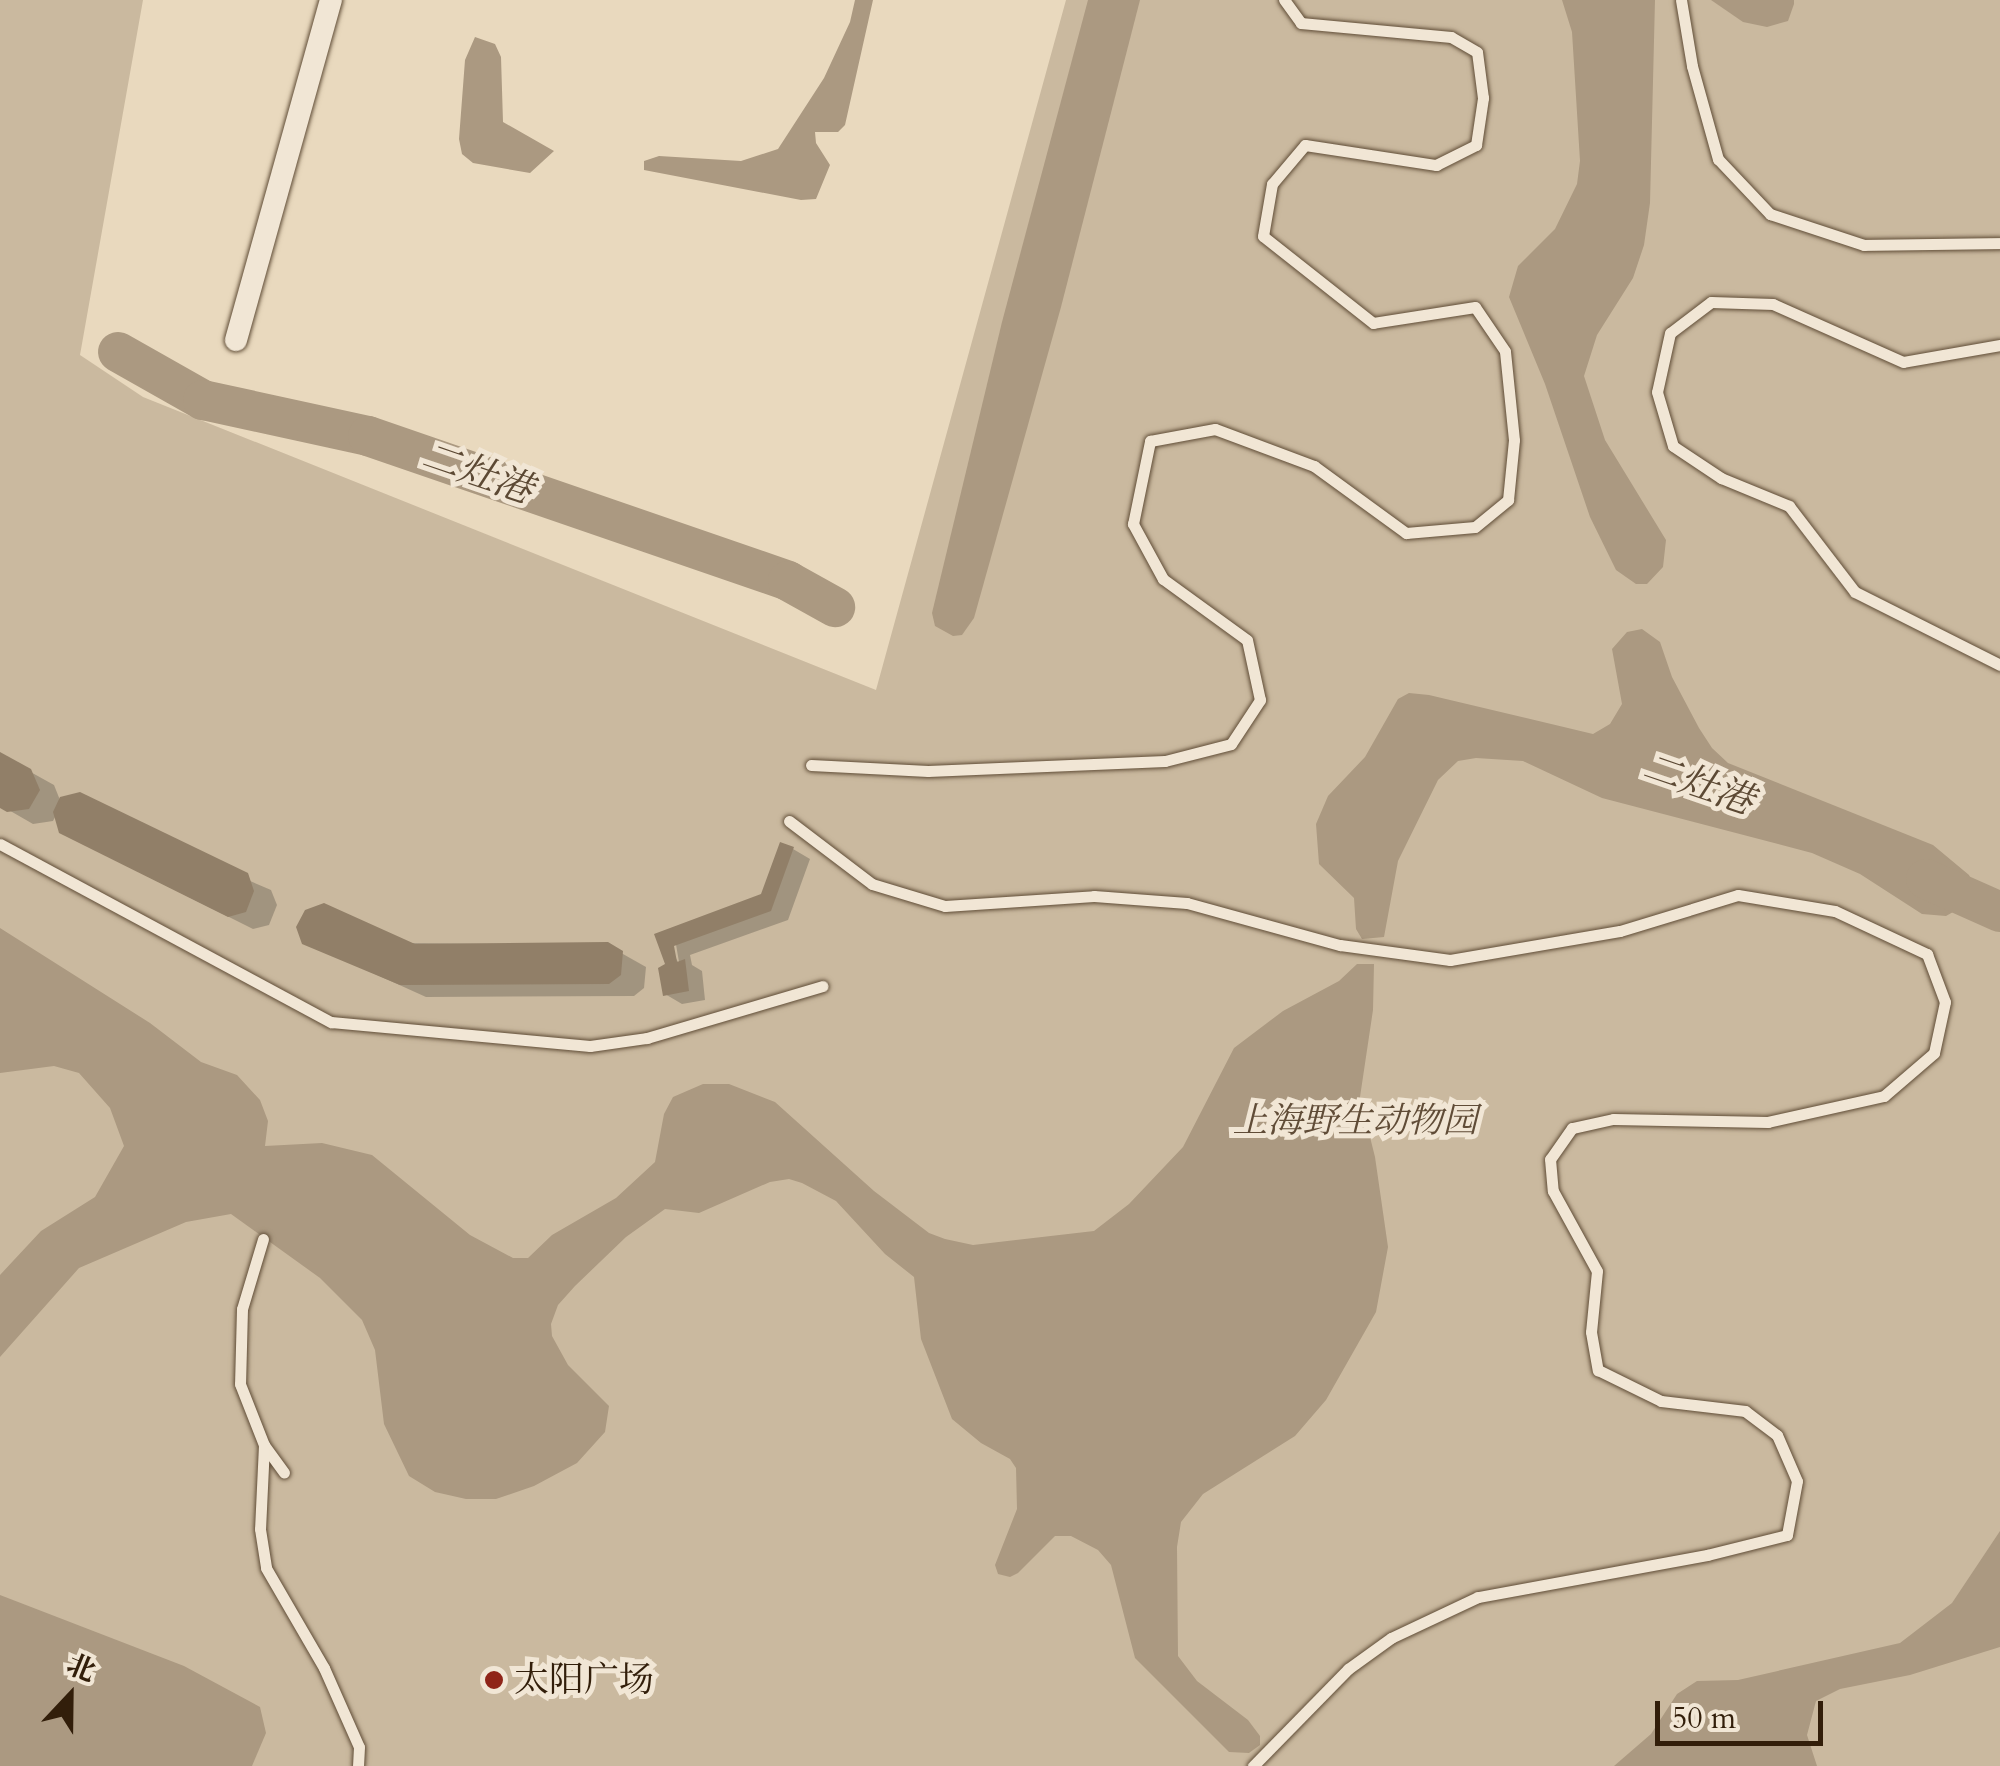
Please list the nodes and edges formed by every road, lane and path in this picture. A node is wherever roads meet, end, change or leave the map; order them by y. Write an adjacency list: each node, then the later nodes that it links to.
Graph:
1 (331, 0): 5 (street)
2 (1284, 0): 8 (lane)
3 (1680, 0): 4 (lane)
4 (2000, 243)
5 (236, 340)
6 (2000, 345): 7 (lane)
7 (2000, 664)
8 (811, 764)
9 (788, 821): 16 (lane)
10 (0, 844): 11 (lane)
11 (822, 986)
12 (263, 1239): 13 (lane)
13 (264, 1445): 14 (lane); 15 (lane)
14 (284, 1473)
15 (358, 1766)
16 (1253, 1766)

